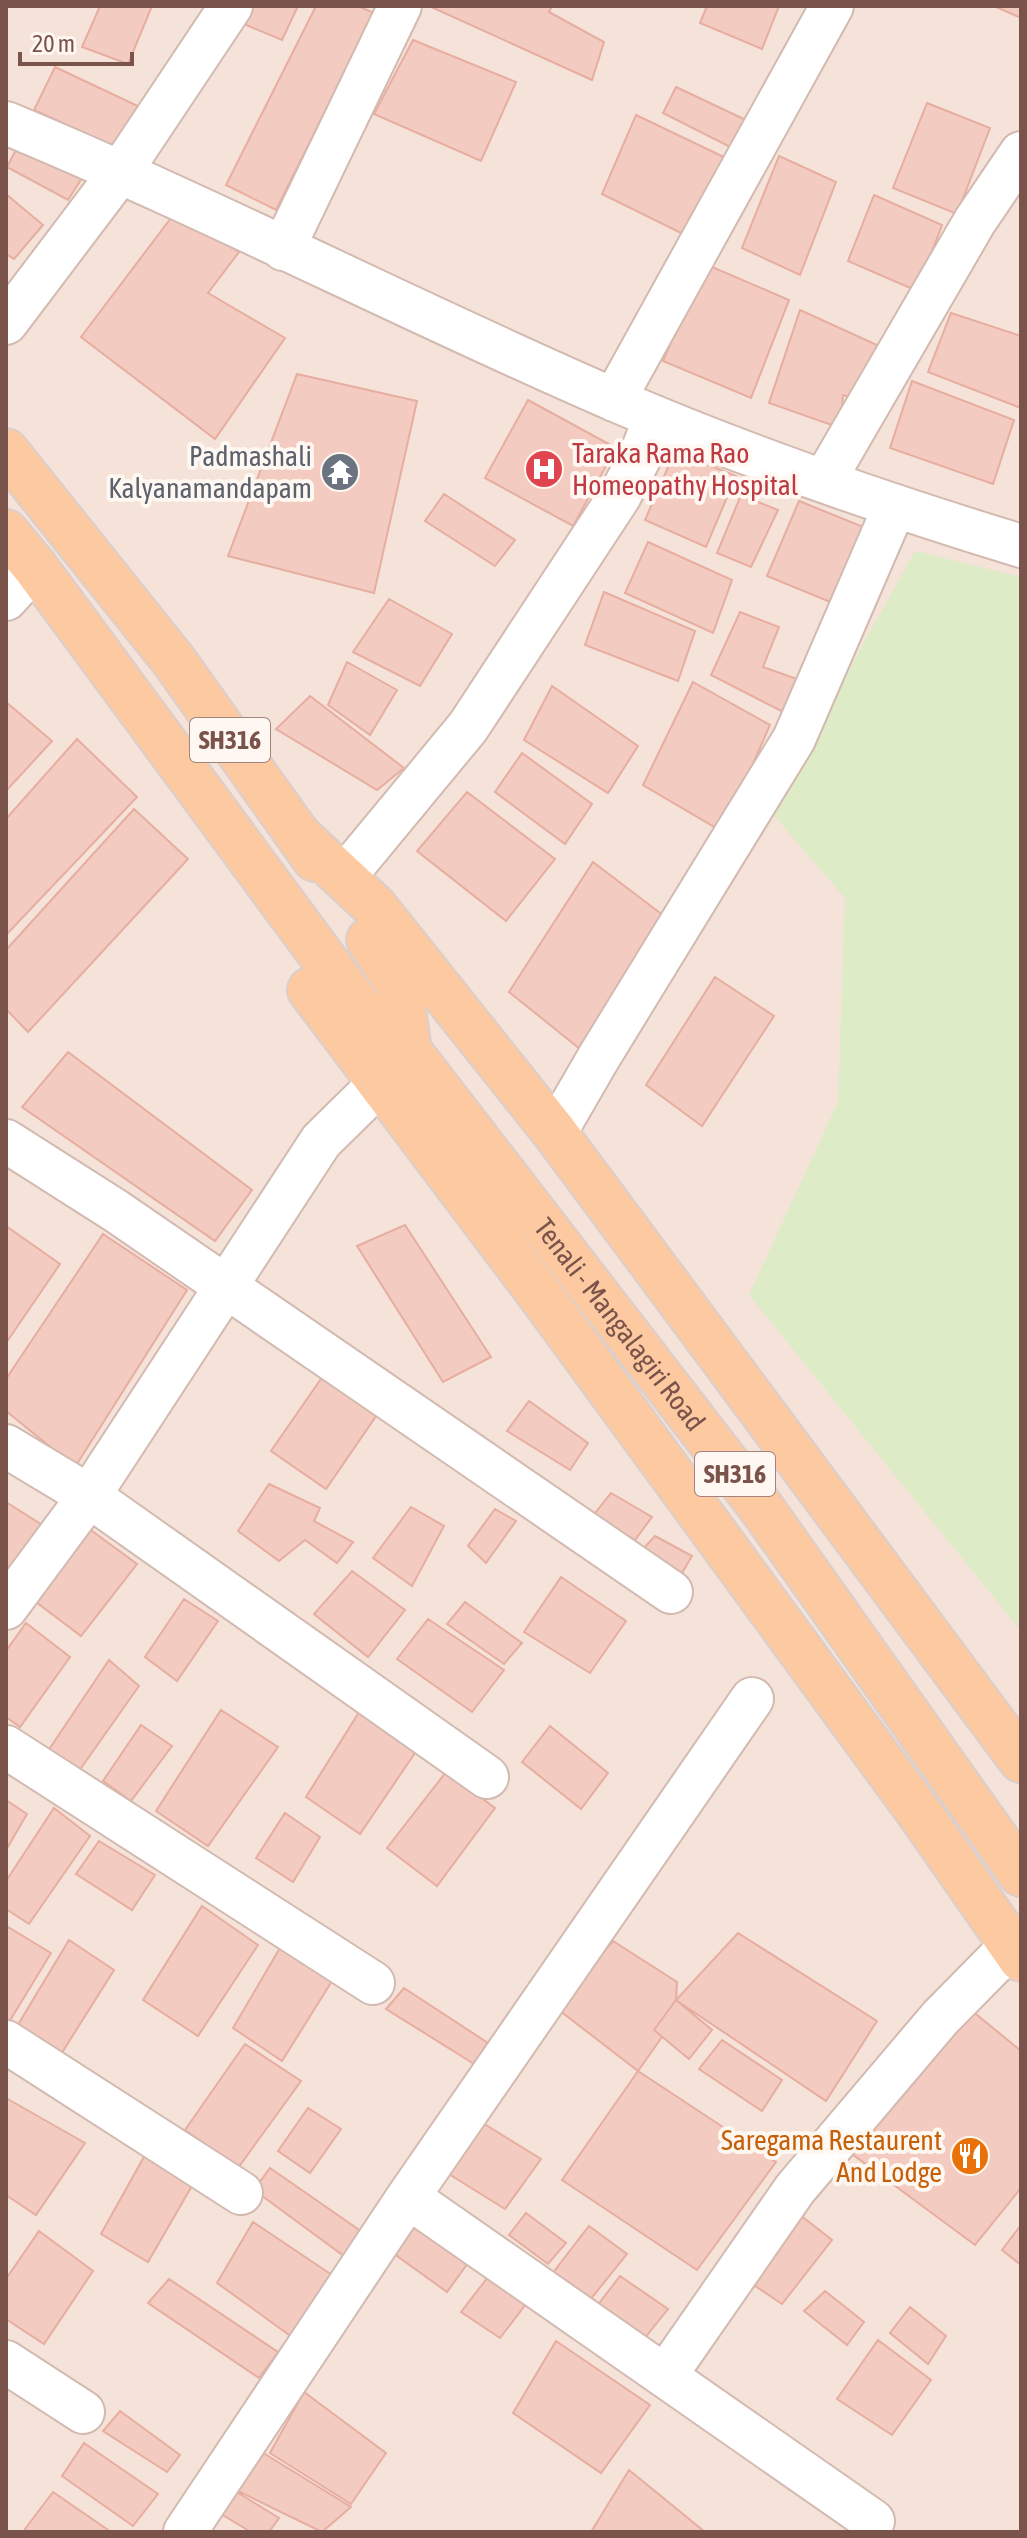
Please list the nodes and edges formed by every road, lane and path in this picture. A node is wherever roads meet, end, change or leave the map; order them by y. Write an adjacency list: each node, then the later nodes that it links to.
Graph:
1 (231, 6): 6 (street)
2 (832, 6): 9 (street)
3 (391, 9): 7 (street)
4 (6, 123): 6 (street)
5 (1021, 153): 12 (street)
6 (121, 171): 7 (street); 8 (street)
7 (283, 249): 9 (street)
8 (6, 323)
9 (614, 400): 10 (street)
10 (655, 417): 12 (street); 19 (street)
11 (6, 451): 18 (main road, Tenali - Mangalagiri Road / SH316)
12 (824, 481): 13 (street)
13 (894, 508): 15 (street); 23 (street)
14 (6, 532): 16 (main road, Tenali - Mangalagiri Road / SH316)
15 (1021, 546)
16 (35, 567): 17 (street); 20 (main road, Tenali - Mangalagiri Road / SH316)
17 (6, 599)
18 (300, 837): 19 (main road); 21 (main road, Tenali - Mangalagiri Road / SH316)
19 (344, 877): 23 (main road)
20 (279, 896): 21 (main road, Tenali - Mangalagiri Road / SH316); 22 (main road)
21 (422, 1068): 34 (main road, Tenali - Mangalagiri Road / SH316)
22 (379, 1084): 25 (street); 35 (main road)
23 (555, 1133): 32 (main road)
24 (6, 1141): 25 (street)
25 (225, 1287): 27 (street); 28 (street)
26 (6, 1446): 27 (street)
27 (89, 1496): 29 (street); 33 (street)
28 (671, 1592)
29 (6, 1608)
30 (752, 1699): 39 (street)
31 (6, 1747): 36 (street)
32 (1021, 1760)
33 (487, 1777)
34 (1021, 1874)
35 (1016, 1953): 41 (street)
36 (373, 1983)
37 (6, 2042): 38 (street)
38 (241, 2193)
39 (408, 2197): 41 (street); 44 (street)
40 (6, 2362): 42 (street)
41 (665, 2376): 43 (street)
42 (83, 2412)
43 (873, 2521)
44 (185, 2532)

